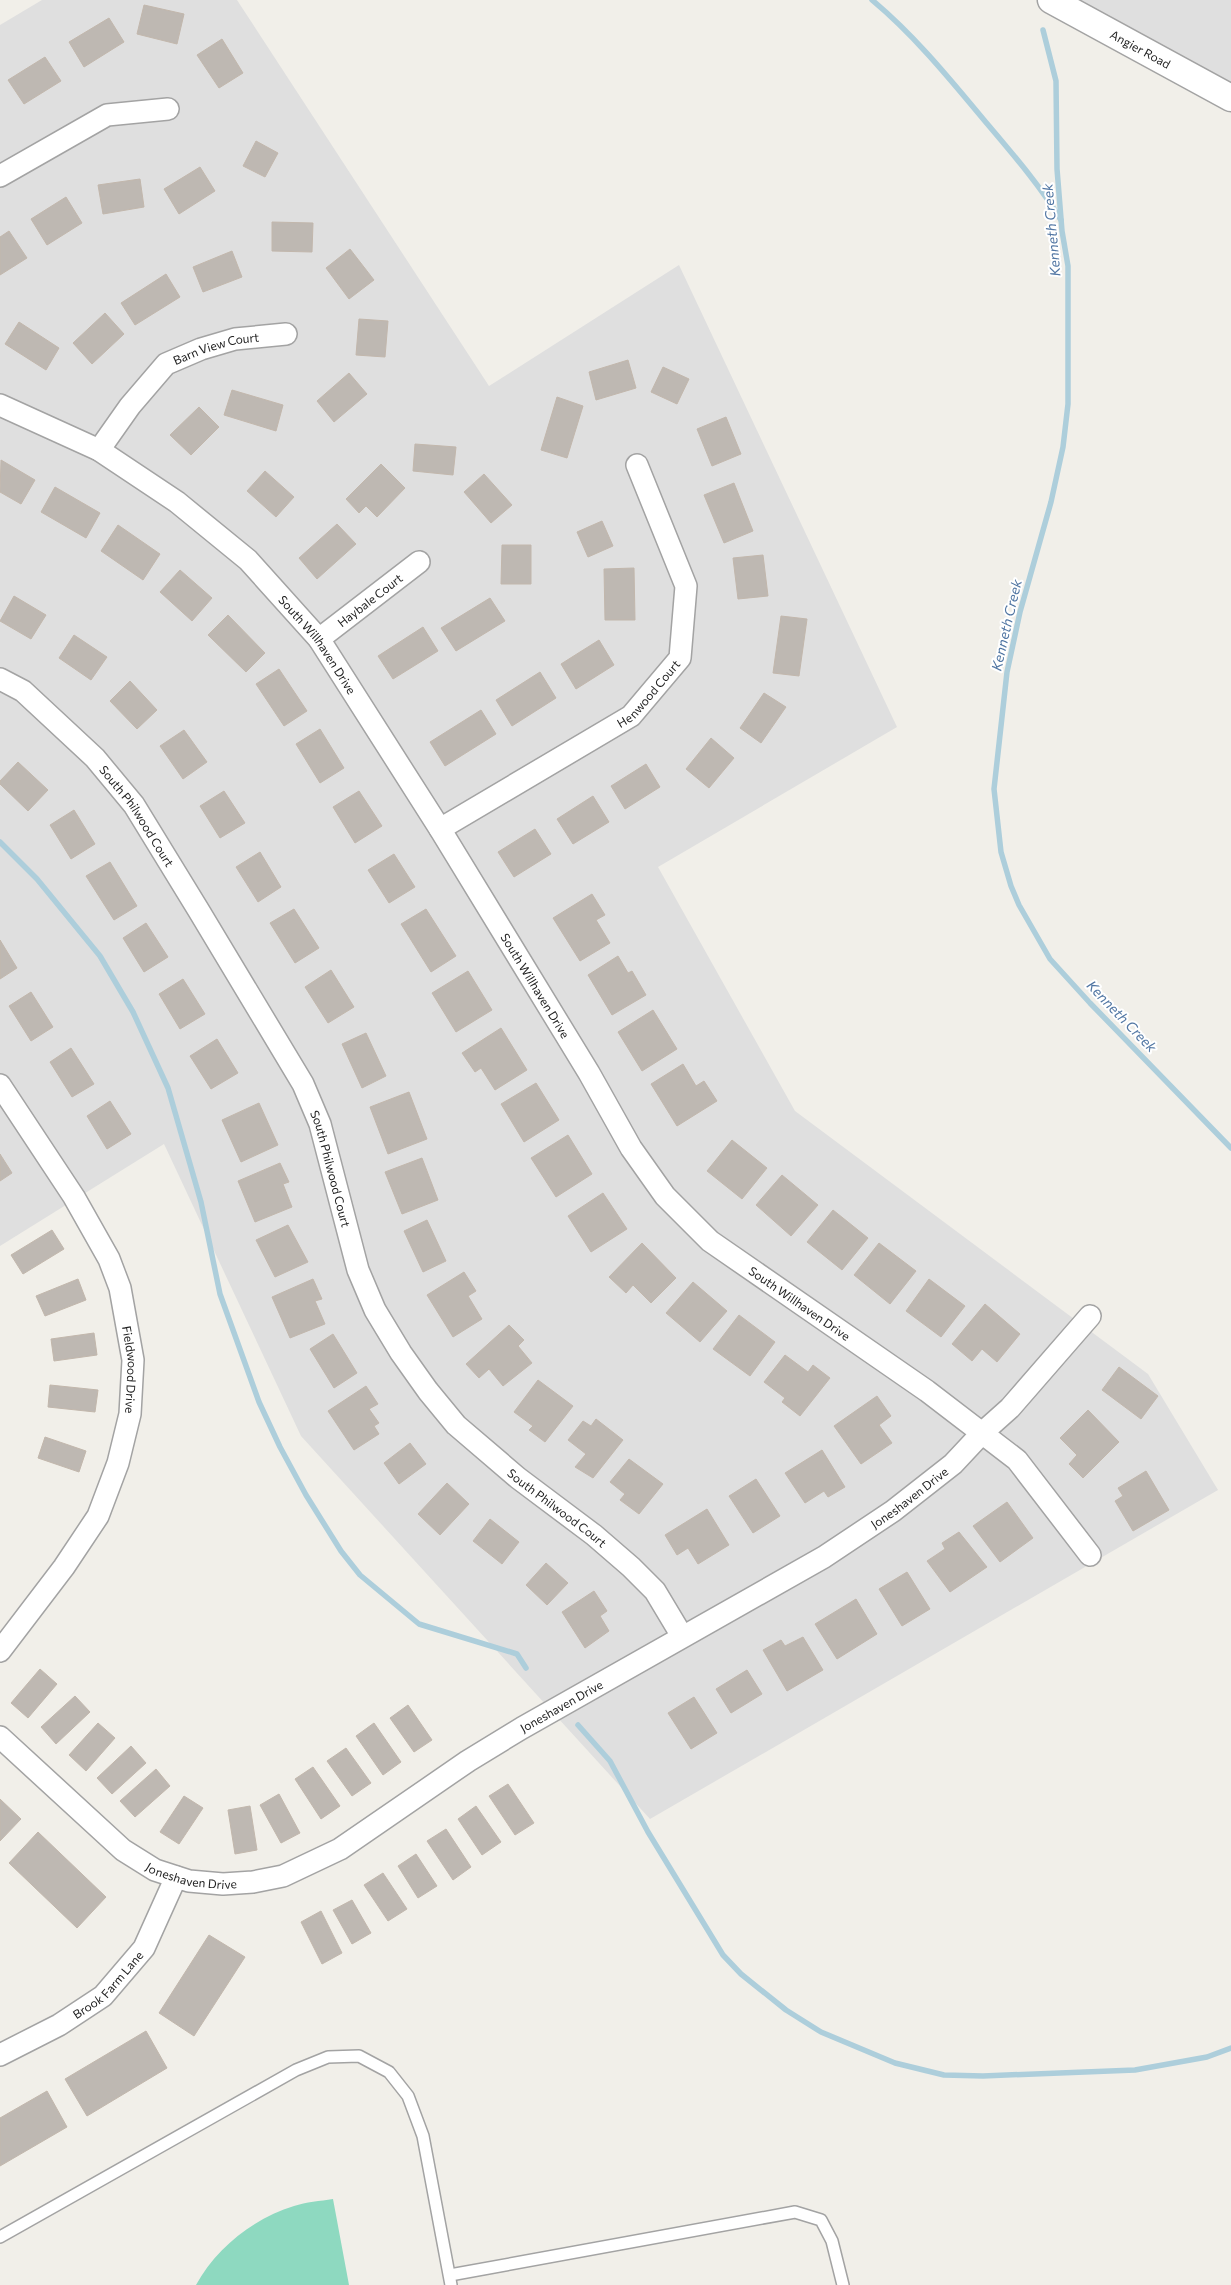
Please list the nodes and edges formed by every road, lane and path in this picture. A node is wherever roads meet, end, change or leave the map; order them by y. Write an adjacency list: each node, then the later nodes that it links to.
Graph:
1 (1051, 0): 2 (street, Angier Road)
2 (1231, 98)
3 (168, 109): 4 (street)
4 (0, 176)
5 (286, 334): 7 (street, Barn View Court)
6 (0, 405): 7 (street, South Willhaven Drive)
7 (99, 450): 10 (street, South Willhaven Drive)
8 (637, 465): 12 (street, Henwood Court)
9 (420, 562): 10 (street, Haybale Court)
10 (319, 639): 12 (street, South Willhaven Drive)
11 (0, 680): 17 (street, South Philwood Court)
12 (440, 829): 15 (street, South Willhaven Drive)
13 (0, 1085): 18 (street, Fieldwood Drive)
14 (1090, 1316): 15 (street, Joneshaven Drive)
15 (982, 1433): 16 (street, South Willhaven Drive); 17 (street, Joneshaven Drive)
16 (1090, 1555)
17 (682, 1636): 20 (street, Joneshaven Drive)
18 (0, 1651)
19 (0, 1737): 20 (street, Joneshaven Drive)
20 (176, 1877): 21 (street, Brook Farm Lane)
21 (0, 2055)
22 (0, 2236): 23 (lane)
23 (450, 2280): 24 (lane)
24 (843, 2285)

